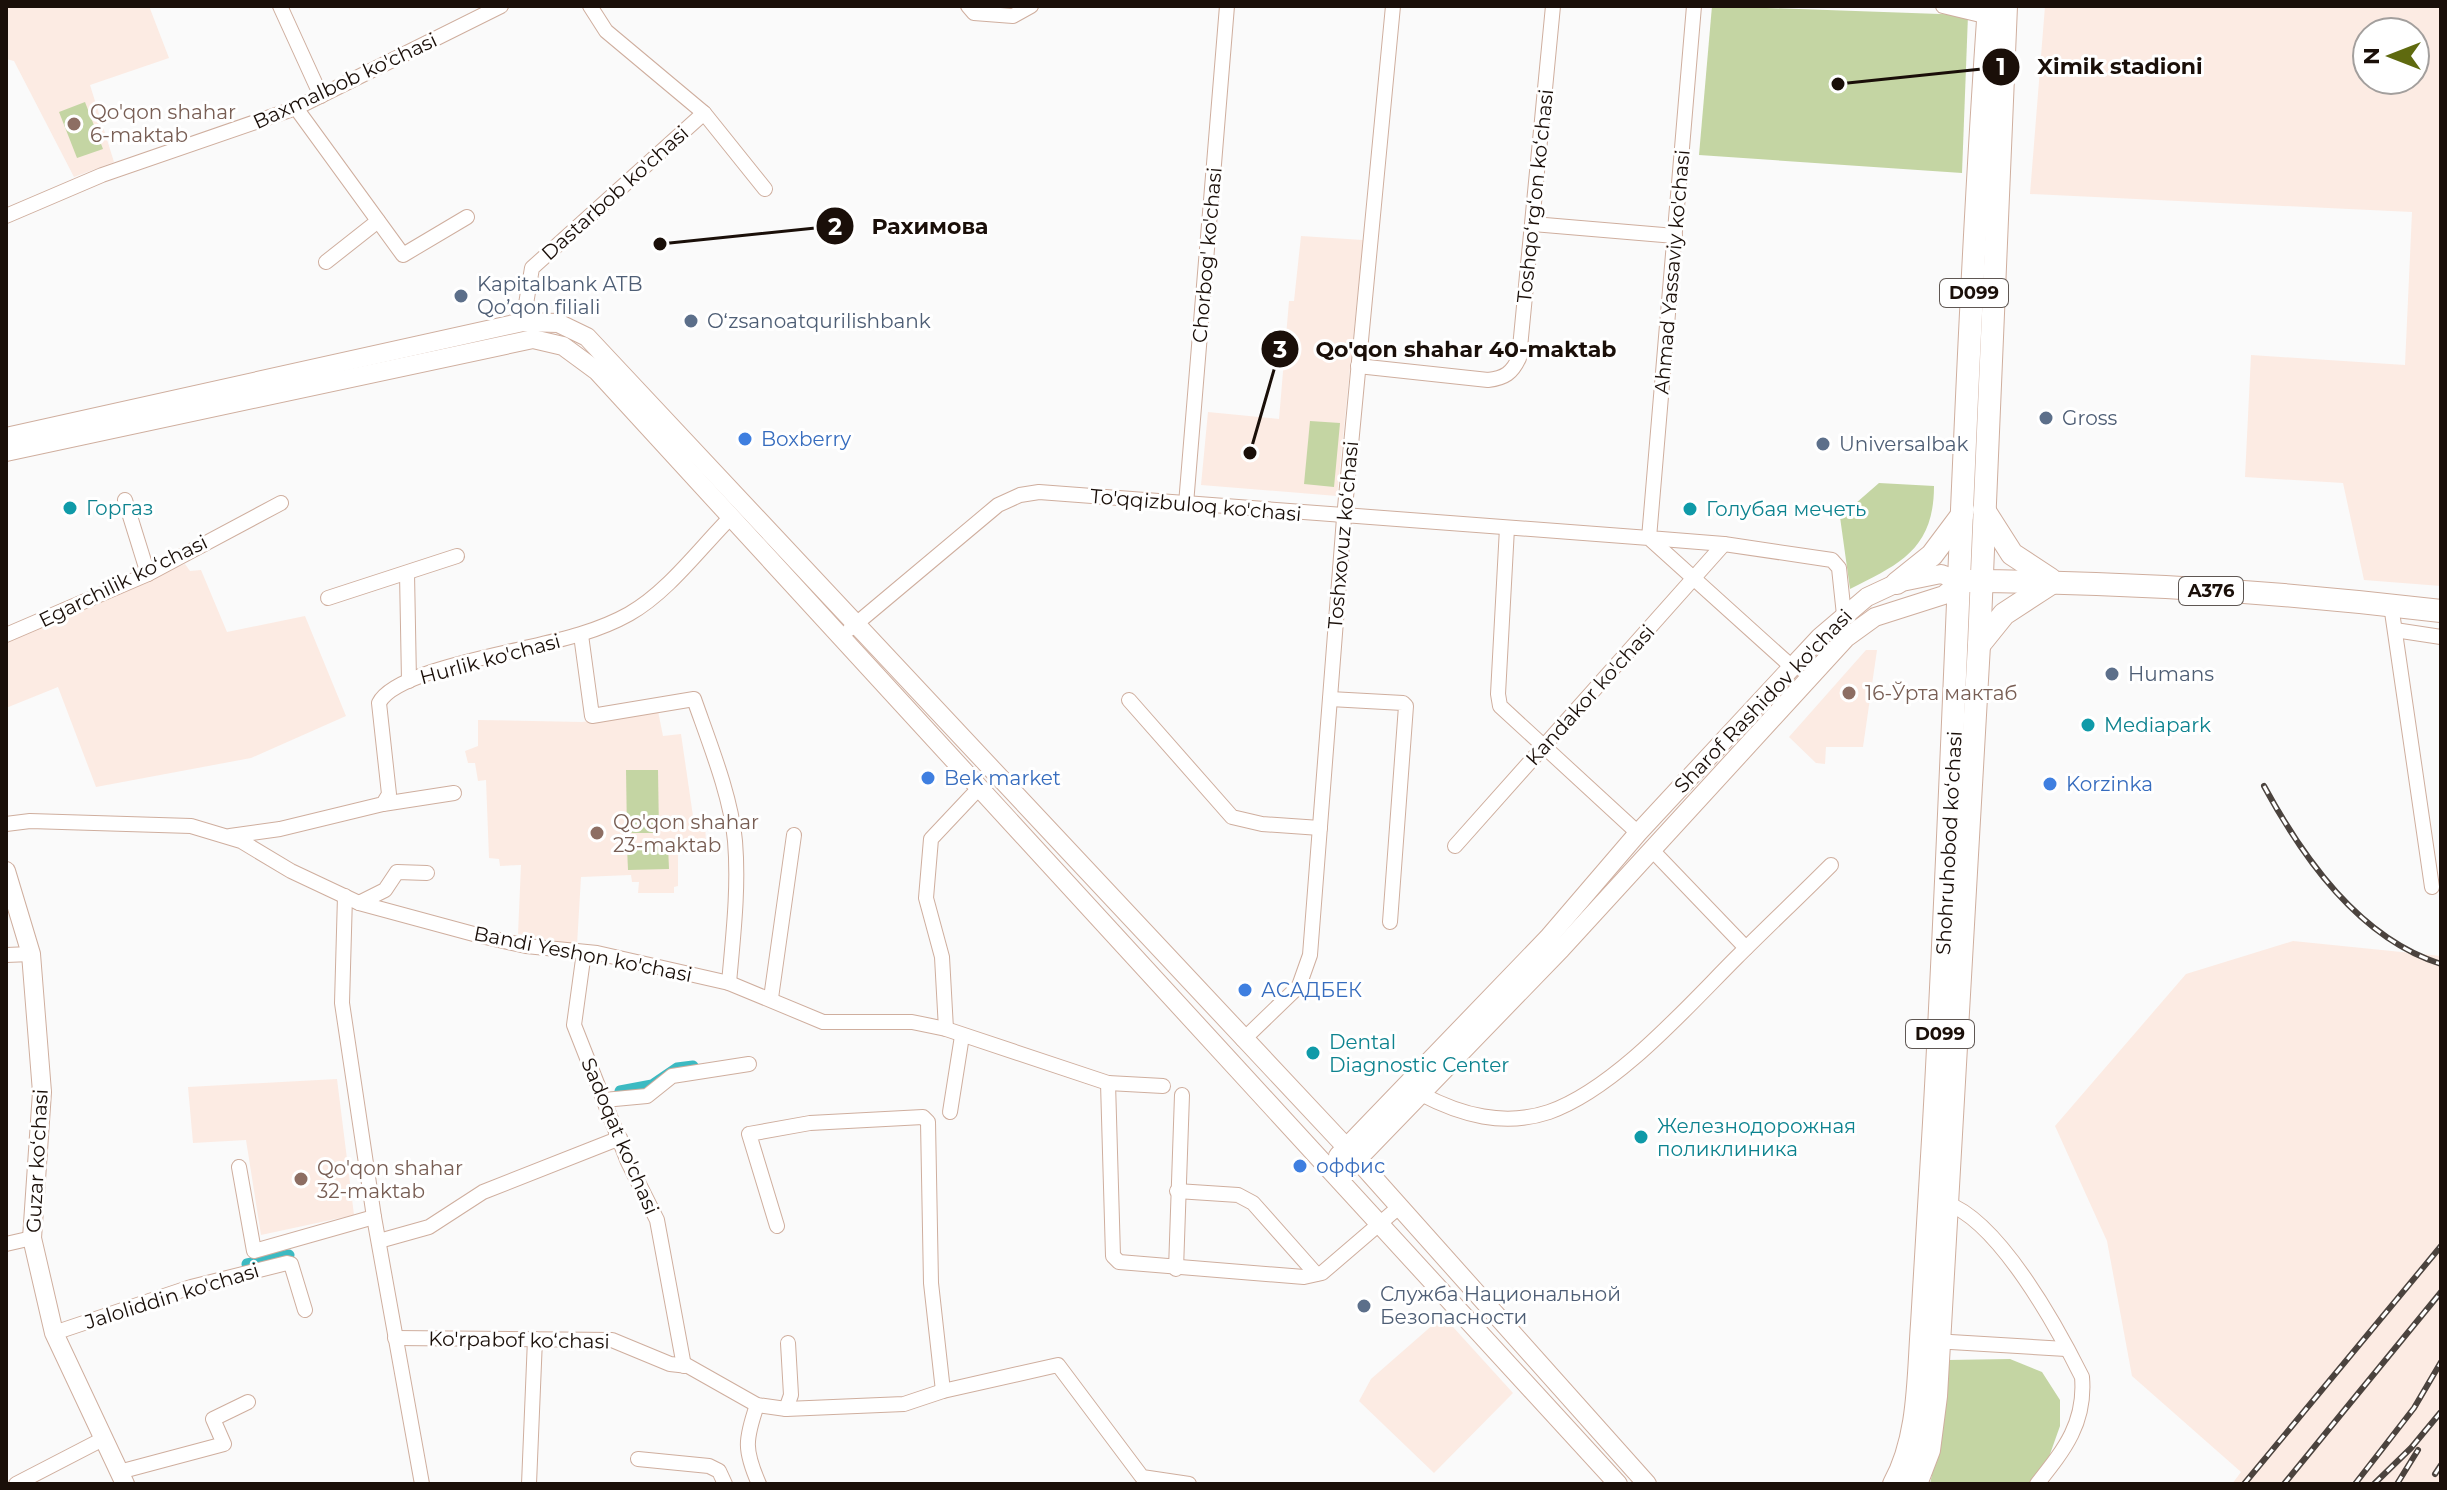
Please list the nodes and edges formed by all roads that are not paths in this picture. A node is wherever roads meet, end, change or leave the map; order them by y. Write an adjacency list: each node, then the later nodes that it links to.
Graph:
1 (280, 6): 12 (street)
2 (501, 6): 12 (street, Baxmalbob ko'chasi)
3 (590, 6): 14 (street)
4 (1031, 6): 10 (street)
5 (1227, 6): 28 (street, Chorbog' ko'chasi)
6 (1393, 6): 23 (street, Toshxovuz koʻchasi)
7 (1553, 6): 19 (street, Toshqoʻrgʻon koʻchasi)
8 (1694, 6): 20 (street, Ahmad Yassaviy ko'chasi)
9 (1943, 6): 11 (street)
10 (971, 10)
11 (1997, 12): 29 (highway, Shohruhobod koʻchasi / D099)
12 (321, 96): 13 (street, Baxmalbob ko'chasi)
13 (296, 108): 16 (street, Baxmalbob ko'chasi); 18 (street)
14 (704, 113): 15 (street); 22 (street, Dastarbob ko'chasi)
15 (765, 189)
16 (6, 216)
17 (467, 217): 18 (street)
18 (378, 221): 21 (street)
19 (1533, 224): 20 (street); 23 (street, Toshqoʻrgʻon koʻchasi)
20 (1675, 236): 33 (street, Ahmad Yassaviy ko'chasi)
21 (326, 262)
22 (523, 322): 24 (main road); 47 (main road)
23 (1358, 366): 31 (street, Toshxovuz koʻchasi)
24 (6, 437)
25 (6, 452): 30 (main road)
26 (125, 500): 37 (street)
27 (281, 503): 37 (street, Egarchilik koʻchasi)
28 (1186, 504): 31 (street, To'qqizbuloq ko'chasi); 47 (street, To'qqizbuloq ko'chasi)
29 (1972, 510): 39 (highway, Shohruhobod koʻchasi / D099); 40 (highway); 41 (highway)
30 (731, 517): 47 (main road); 49 (street, Hurlik ko'chasi)
31 (1344, 518): 32 (street, To'qqizbuloq ko'chasi); 54 (street, Toshxovuz koʻchasi)
32 (1507, 528): 33 (street, To'qqizbuloq ko'chasi); 56 (street)
33 (1649, 538): 34 (street, To'qqizbuloq ko'chasi); 38 (street)
34 (1724, 544): 38 (street, Kandakor ko'chasi); 45 (street, To'qqizbuloq ko'chasi)
35 (457, 556): 36 (street)
36 (407, 573): 42 (street); 53 (street)
37 (148, 574): 48 (street, Egarchilik koʻchasi)
38 (1695, 579): 52 (street); 56 (street, Kandakor ko'chasi)
39 (1971, 581): 40 (highway, A376); 41 (main road, Sharof Rashidov ko'chasi); 51 (highway, Shohruhobod koʻchasi / D099); 58 (main road, Sharof Rashidov ko'chasi); 110 (highway, Shohruhobod koʻchasi / D099)
40 (2054, 582): 43 (highway, A376); 51 (highway)
41 (1897, 583): 45 (main road, Sharof Rashidov ko'chasi)
42 (328, 598)
43 (2391, 605): 44 (highway, A376); 46 (street)
44 (2435, 608)
45 (1844, 615): 52 (main road, Sharof Rashidov ko'chasi)
46 (2395, 630): 50 (street); 72 (street)
47 (848, 631): 59 (main road); 83 (main road)
48 (6, 635)
49 (581, 635): 53 (street, Hurlik ko'chasi); 79 (street)
50 (2441, 637)
51 (1979, 645): 96 (highway, Shohruhobod koʻchasi / D099)
52 (1792, 667): 57 (main road, Sharof Rashidov ko'chasi)
53 (409, 681): 61 (street, Hurlik ko'chasi)
54 (1330, 699): 63 (street, Toshxovuz koʻchasi); 74 (street)
55 (1129, 700): 63 (street)
56 (1543, 746): 64 (street); 67 (street, Kandakor ko'chasi)
57 (1703, 762): 58 (main road); 64 (main road, Sharof Rashidov ko'chasi)
58 (1719, 776): 68 (main road, Sharof Rashidov ko'chasi)
59 (980, 787): 81 (street); 94 (main road)
60 (454, 793): 61 (street)
61 (383, 804): 66 (street)
62 (6, 824): 66 (street, Bandi Yeshon ko'chasi)
63 (1320, 828): 83 (street, Toshxovuz koʻchasi)
64 (1638, 833): 92 (main road, Sharof Rashidov ko'chasi)
65 (794, 835): 80 (street)
66 (230, 836): 73 (street, Bandi Yeshon ko'chasi)
67 (1455, 846)
68 (1651, 849): 75 (street); 87 (main road, Sharof Rashidov ko'chasi)
69 (1831, 865): 75 (street)
70 (6, 871): 77 (main road, Guzar koʻchasi)
71 (427, 873): 73 (street)
72 (2432, 887)
73 (352, 900): 76 (street, Bandi Yeshon ko'chasi); 98 (street)
74 (1390, 922)
75 (1746, 948): 87 (street)
76 (584, 952): 79 (street, Bandi Yeshon ko'chasi); 89 (street, Sadoqat ko'chasi)
77 (31, 954): 78 (street); 101 (main road, Guzar koʻchasi)
78 (6, 955)
79 (729, 983): 80 (street, Bandi Yeshon ko'chasi)
80 (771, 998): 81 (street, Bandi Yeshon ko'chasi)
81 (946, 1029): 82 (street, Bandi Yeshon ko'chasi)
82 (962, 1036): 85 (street, Bandi Yeshon ko'chasi); 90 (street)
83 (1243, 1040): 92 (main road)
84 (749, 1064): 89 (street)
85 (1108, 1083): 86 (street, Bandi Yeshon ko'chasi); 104 (street)
86 (1163, 1086)
87 (1421, 1094): 92 (main road, Sharof Rashidov ko'chasi)
88 (1182, 1095): 95 (street)
89 (604, 1100): 91 (street, Sadoqat ko'chasi)
90 (950, 1112)
91 (620, 1138): 102 (street); 113 (street, Sadoqat ko'chasi)
92 (1353, 1154): 94 (main road, Sharof Rashidov ko'chasi); 97 (main road)
93 (239, 1167): 98 (street, Jaloliddin ko'chasi)
94 (1332, 1171): 99 (main road)
95 (1177, 1191): 104 (street); 105 (street)
96 (1946, 1203): 110 (highway, Shohruhobod koʻchasi / D099); 112 (street)
97 (1399, 1207): 99 (street); 128 (main road)
98 (374, 1217): 102 (street)
99 (1381, 1225): 105 (street); 127 (main road)
100 (777, 1226): 114 (street)
101 (32, 1238): 103 (street); 107 (main road, Guzar koʻchasi)
102 (379, 1241): 108 (street)
103 (6, 1244)
104 (1176, 1269): 105 (street)
105 (1316, 1274)
106 (305, 1310): 107 (street, Jaloliddin ko'chasi)
107 (54, 1333): 118 (main road, Guzar koʻchasi)
108 (395, 1338): 109 (street, Ko'rpabof koʻchasi); 122 (street)
109 (535, 1339): 113 (street, Ko'rpabof koʻchasi); 123 (street)
110 (1929, 1341): 112 (street); 129 (highway, Shohruhobod koʻchasi / D099); 130 (highway, Shohruhobod koʻchasi / D099)
111 (788, 1343): 117 (street)
112 (2066, 1349): 131 (street)
113 (684, 1366): 116 (street, Ko'rpabof koʻchasi)
114 (943, 1391): 117 (street, Ko'rpabof koʻchasi); 126 (street, Ko'rpabof koʻchasi)
115 (248, 1402): 120 (street)
116 (757, 1405): 117 (street, Ko'rpabof koʻchasi); 125 (street)
117 (786, 1409)
118 (103, 1439): 120 (main road, Guzar koʻchasi); 121 (street)
119 (638, 1459): 124 (street)
120 (122, 1478)
121 (16, 1484)
122 (422, 1484)
123 (529, 1484)
124 (725, 1484)
125 (759, 1484)
126 (1189, 1484)
127 (1618, 1484)
128 (1647, 1484)
129 (1894, 1484)
130 (1916, 1484)
131 (2037, 1484)

